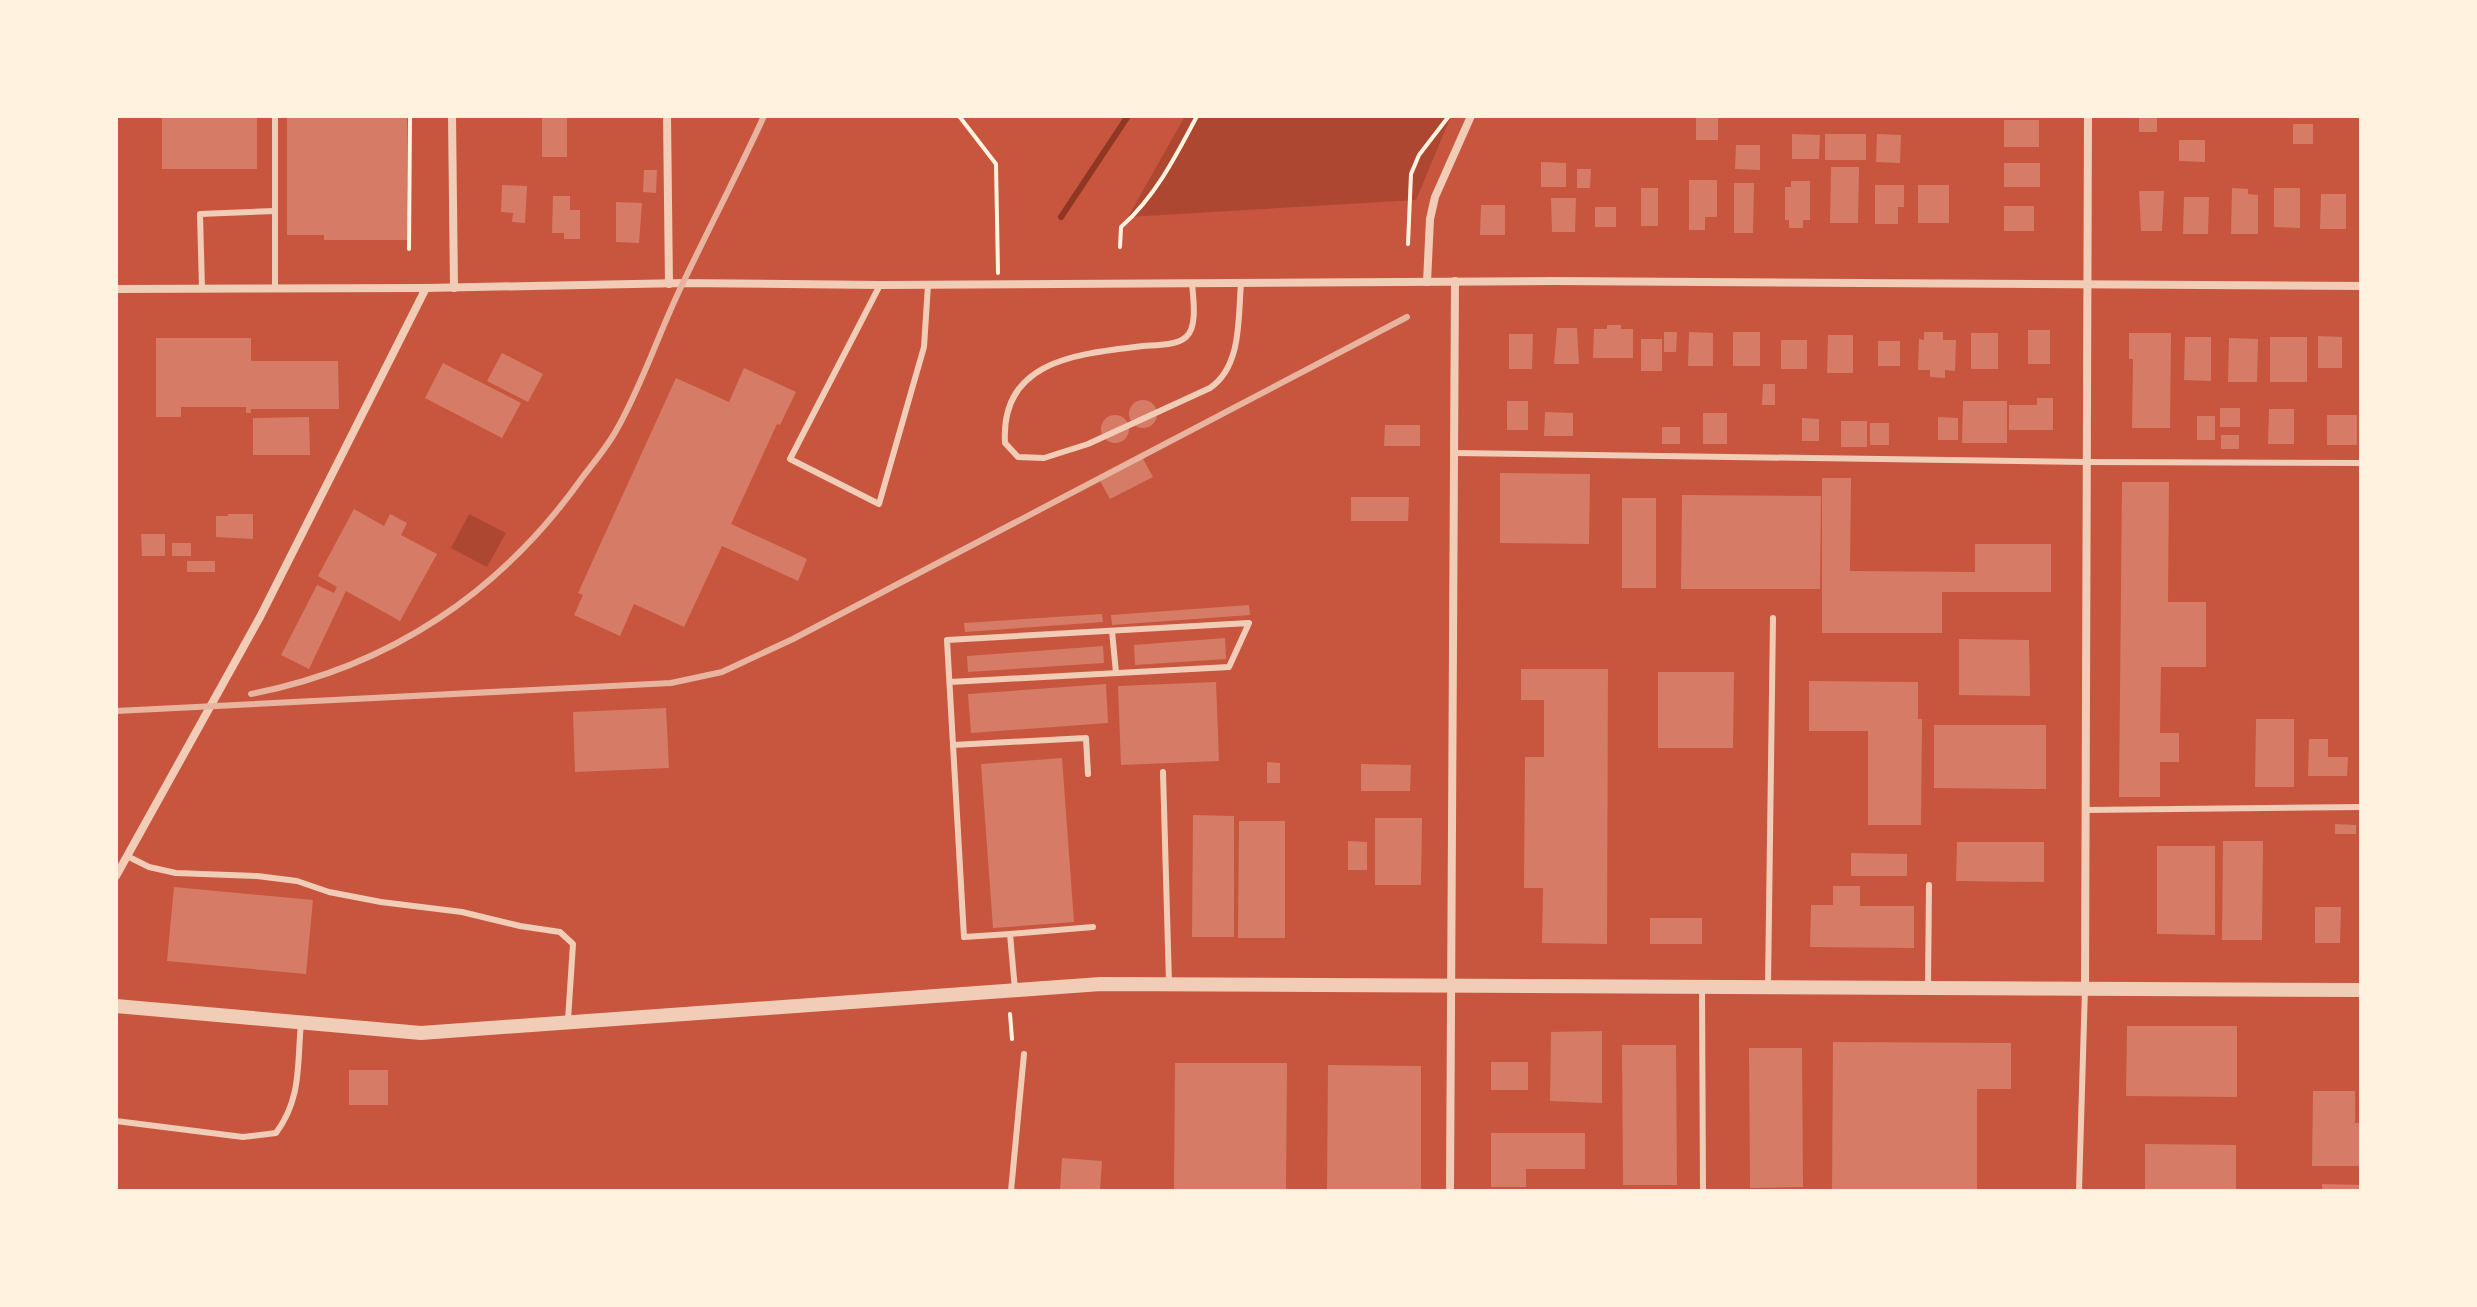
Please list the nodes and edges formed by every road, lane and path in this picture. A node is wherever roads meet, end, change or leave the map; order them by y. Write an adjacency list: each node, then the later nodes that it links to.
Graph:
1 (275, 116): 10 (lane)
2 (410, 116): 13 (path)
3 (452, 116): 25 (street)
4 (667, 116): 18 (street)
5 (959, 116): 19 (path)
6 (1197, 116): 12 (path)
7 (1449, 116): 11 (path)
8 (1471, 116): 15 (street)
9 (2088, 116): 20 (street)
10 (275, 211): 27 (lane); 28 (lane)
11 (1408, 244)
12 (1120, 247)
13 (409, 249)
14 (1455, 281): 15 (street); 20 (street); 29 (street)
15 (1427, 282): 17 (street)
16 (1192, 283): 17 (street); 17 (lane); 19 (street)
17 (1241, 283)
18 (669, 284): 21 (street); 25 (street)
19 (999, 284): 22 (street)
20 (2088, 284): 23 (street); 30 (street)
21 (880, 285): 22 (street); 22 (lane)
22 (928, 285)
23 (2361, 286)
24 (426, 288): 25 (street); 28 (street); 41 (street)
25 (454, 288)
26 (116, 289): 27 (street)
27 (202, 289): 28 (street)
28 (275, 289)
29 (1454, 453): 30 (lane); 47 (street)
30 (2086, 462): 31 (lane); 40 (street)
31 (2361, 463)
32 (1773, 618): 49 (lane)
33 (1112, 631): 34 (lane); 34 (lane); 35 (lane)
34 (1116, 673): 35 (lane)
35 (950, 682): 36 (lane)
36 (953, 745): 38 (lane); 45 (lane)
37 (1163, 772): 46 (lane)
38 (1088, 774)
39 (2361, 807): 40 (lane)
40 (2085, 810): 51 (street)
41 (127, 856): 42 (street); 56 (lane)
42 (116, 876)
43 (1929, 885): 50 (lane)
44 (1093, 927): 45 (lane)
45 (1010, 934): 52 (lane)
46 (1169, 983): 47 (street); 52 (street)
47 (1450, 985): 48 (street); 62 (street)
48 (1702, 986): 49 (street); 63 (lane)
49 (1768, 986): 50 (street)
50 (1928, 987): 51 (street)
51 (2085, 988): 53 (street); 64 (lane)
52 (1015, 990): 56 (street)
53 (2361, 990)
54 (116, 1006): 57 (street)
55 (1010, 1014): 58 (path)
56 (568, 1022): 57 (street)
57 (301, 1023): 60 (lane)
58 (1012, 1039)
59 (1024, 1054): 61 (lane)
60 (116, 1121)
61 (1011, 1191)
62 (1450, 1191)
63 (1703, 1191)
64 (2079, 1191)

